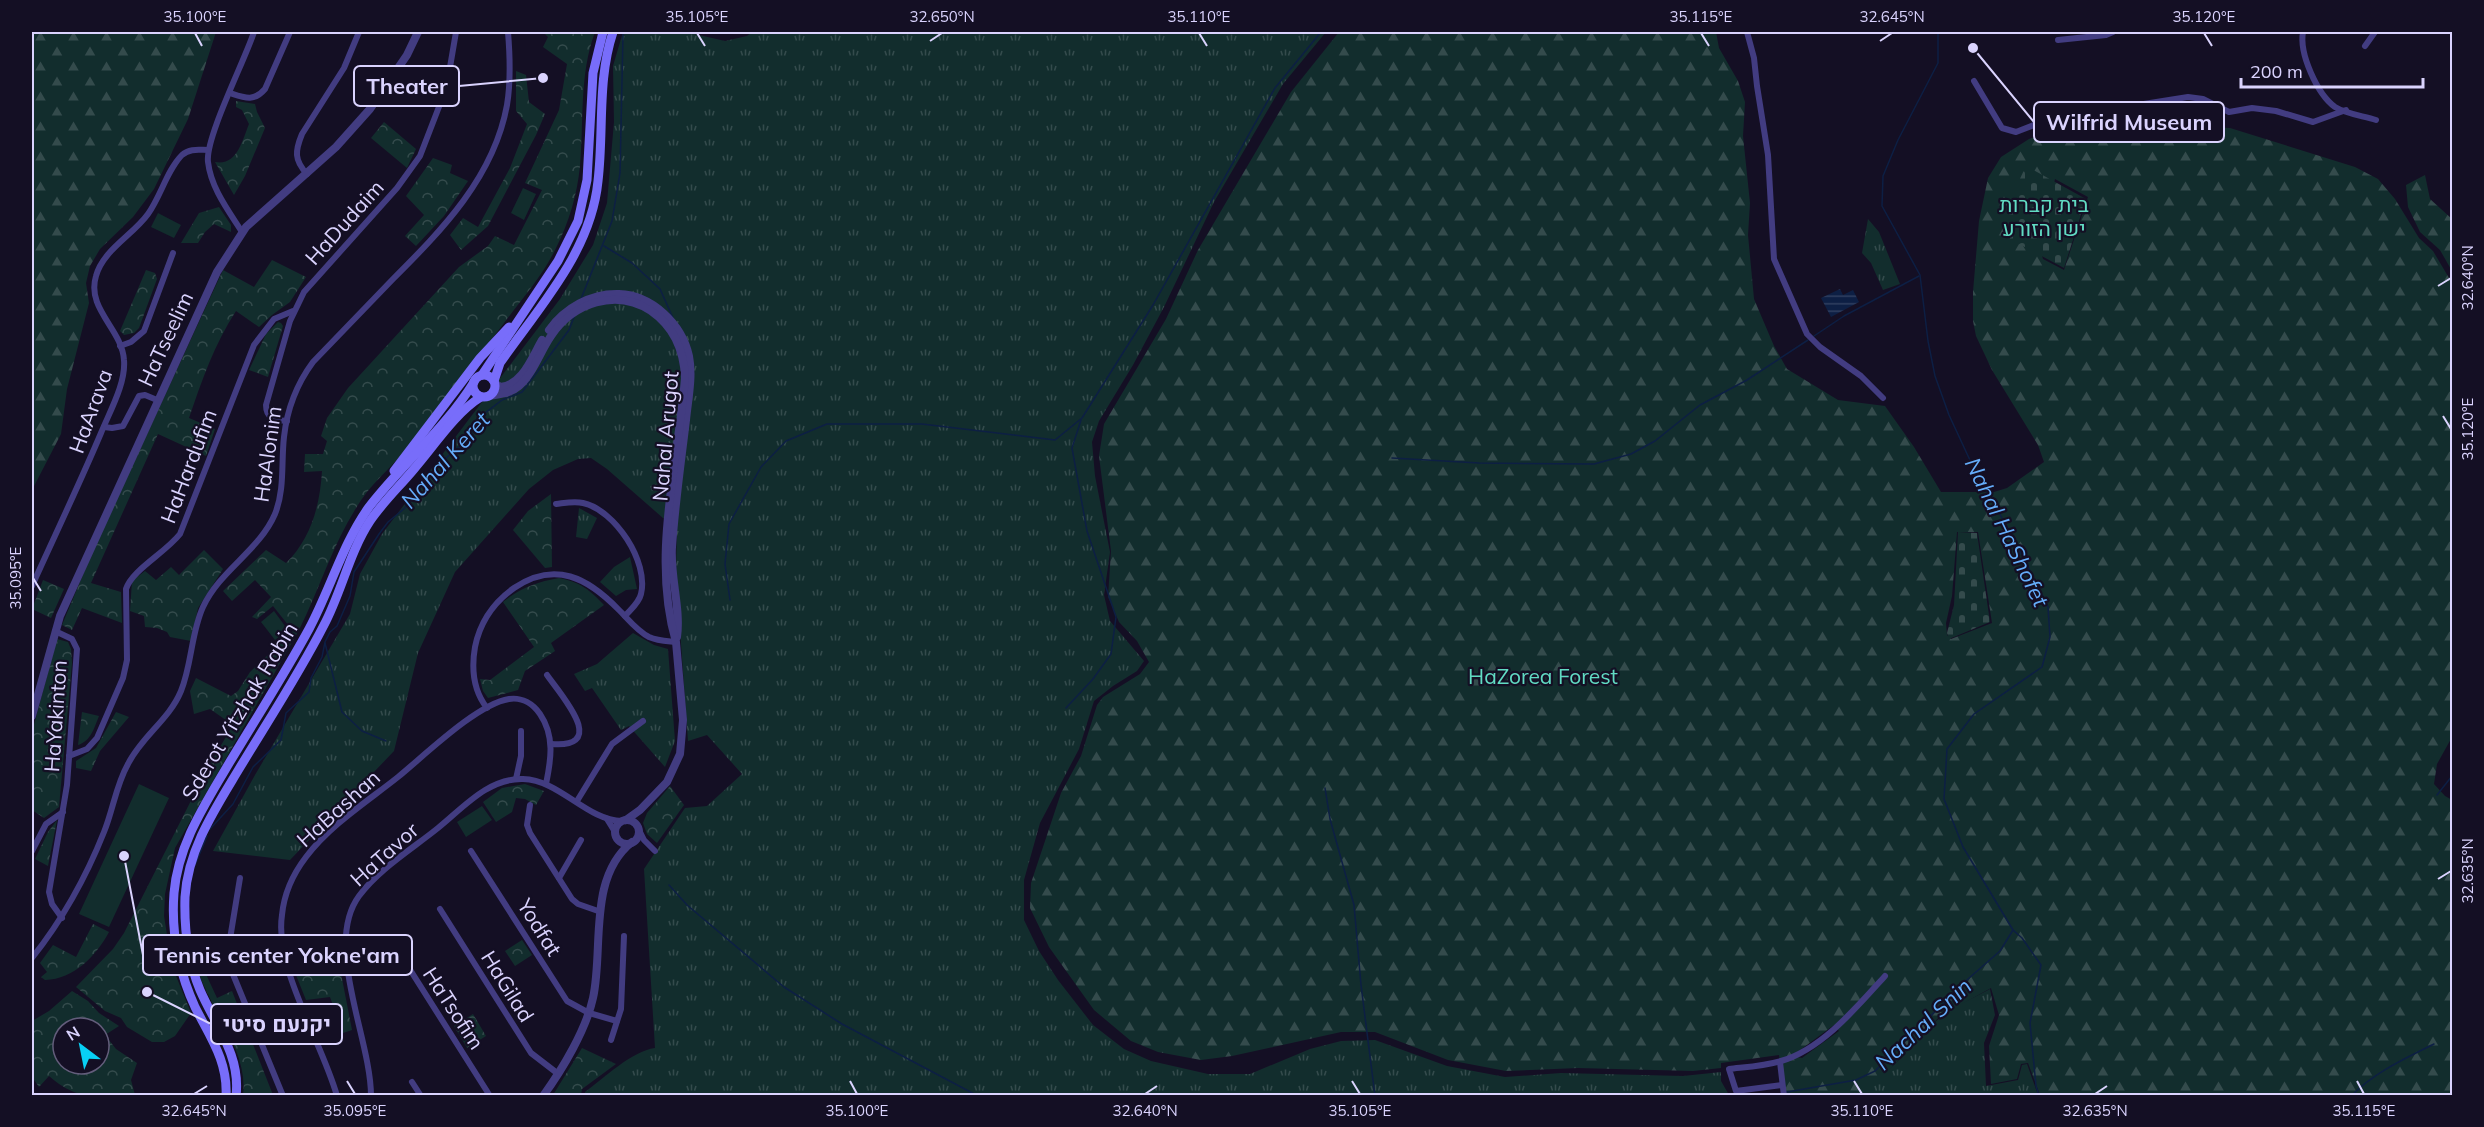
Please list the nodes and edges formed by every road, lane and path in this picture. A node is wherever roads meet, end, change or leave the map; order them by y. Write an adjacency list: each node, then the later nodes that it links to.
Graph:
1 (254, 32): 16 (street)
2 (290, 32): 16 (street)
3 (359, 32): 20 (street)
4 (418, 32): 20 (street, HaTseelim)
5 (456, 32): 24 (street, HaDudaim)
6 (508, 32): 32 (street, HaAlonim)
7 (603, 32): 23 (main road)
8 (613, 32): 28 (main road)
9 (1747, 32): 30 (street)
10 (2113, 32): 13 (street)
11 (2303, 32): 17 (street)
12 (2374, 32): 14 (street)
13 (2058, 40)
14 (2365, 46)
15 (1974, 81): 17 (street)
16 (230, 93): 19 (street)
17 (2346, 110): 18 (street)
18 (2376, 120)
19 (208, 150): 21 (street); 25 (street, HaArava)
20 (307, 174): 21 (street, HaTseelim)
21 (242, 232): 31 (street, HaTseelim)
22 (173, 253): 25 (street)
23 (537, 293): 26 (main road); 35 (main road)
24 (293, 311): 32 (street, HaDudaim); 46 (street, HaHardufim)
25 (120, 346): 33 (street, HaArava)
26 (482, 375): 27 (main road); 28 (main road)
27 (474, 382): 29 (main road); 35 (main road, Sderot Yitzhak Rabin)
28 (495, 382): 29 (main road); 39 (street, Nahal Arugot)
29 (485, 397): 39 (street, Nahal Arugot); 80 (main road, Sderot Yitzhak Rabin)
30 (1883, 398)
31 (158, 400): 33 (street); 38 (street, HaTseelim)
32 (287, 421): 66 (street, HaAlonim)
33 (104, 427): 36 (street, HaArava)
34 (556, 504): 37 (street)
35 (369, 509): 79 (main road, Sderot Yitzhak Rabin)
36 (32, 586)
37 (625, 616): 39 (street); 41 (street)
38 (55, 631): 42 (street, HaTseelim); 46 (street, HaYakinton)
39 (676, 642): 51 (street, Nahal Arugot)
40 (547, 675): 45 (street)
41 (487, 708): 45 (street, HaBashan); 82 (street, HaBashan)
42 (32, 716)
43 (643, 721): 49 (street)
44 (521, 731): 47 (street)
45 (551, 744): 48 (street, HaBashan)
46 (69, 756): 52 (street, HaYakinton)
47 (516, 779): 48 (street, HaTavor); 83 (street, HaTavor)
48 (546, 784): 49 (street, HaTavor)
49 (576, 801): 53 (street, HaTavor)
50 (530, 805): 63 (street)
51 (644, 806): 54 (street, Nahal Arugot); 55 (street, Nahal Arugot)
52 (63, 813): 59 (street); 66 (street, HaYakinton)
53 (606, 818): 54 (street, HaTavor); 56 (street, HaTavor)
54 (624, 820): 55 (street); 56 (street)
55 (638, 827): 58 (street); 58 (street)
56 (615, 834): 58 (street); 61 (street)
57 (581, 840): 63 (street)
58 (633, 842): 61 (street)
59 (32, 851)
60 (471, 851): 71 (street, Yodfat)
61 (612, 869): 65 (street)
62 (240, 878): 81 (street)
63 (559, 878): 65 (street)
64 (440, 909): 75 (street, HaGilad)
65 (601, 912): 71 (street)
66 (62, 918): 69 (street, HaAlonim)
67 (624, 936): 72 (street)
68 (390, 938): 85 (street, HaTsofim)
69 (32, 958)
70 (1886, 976): 74 (street)
71 (589, 1013): 72 (street, Yodfat); 75 (street)
72 (617, 1021): 73 (street)
73 (611, 1040)
74 (1780, 1062): 77 (street); 77 (street)
75 (557, 1073): 86 (street)
76 (412, 1082): 84 (street)
77 (1782, 1085): 78 (street)
78 (1783, 1094)
79 (226, 1095)
80 (236, 1095)
81 (283, 1095)
82 (337, 1095)
83 (371, 1095)
84 (421, 1095)
85 (490, 1095)
86 (543, 1095)

